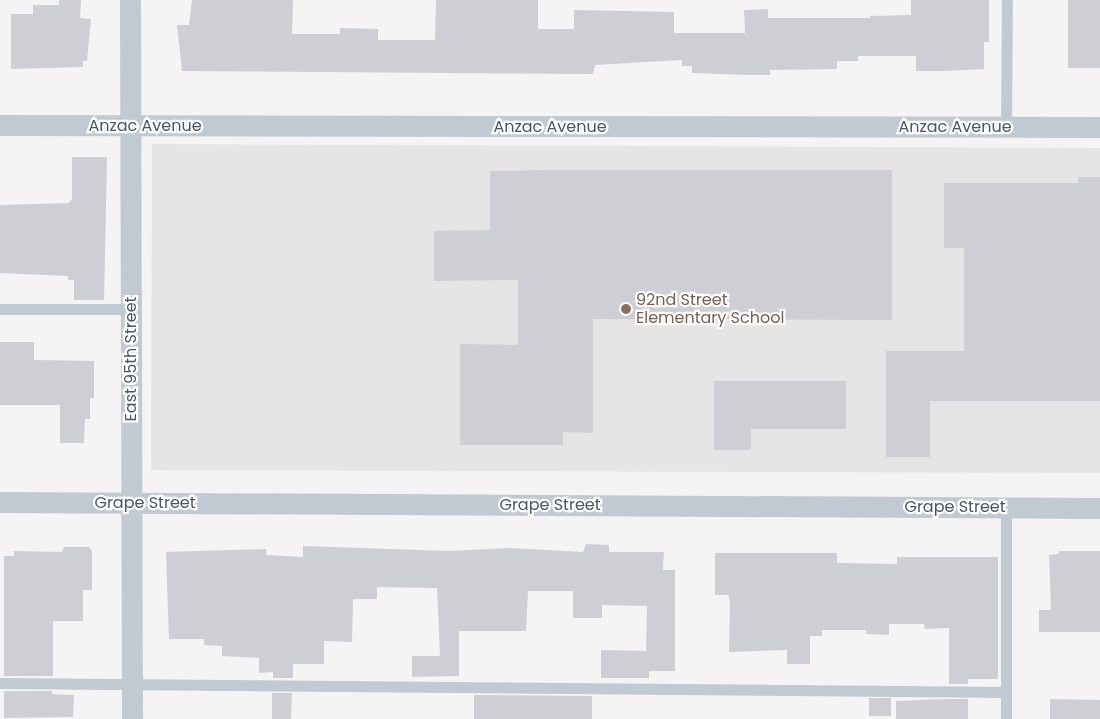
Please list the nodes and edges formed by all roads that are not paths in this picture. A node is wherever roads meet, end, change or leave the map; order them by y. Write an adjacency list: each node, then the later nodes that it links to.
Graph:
1 (130, 0): 4 (street, East 95th Street)
2 (1007, 0): 6 (lane)
3 (0, 125): 4 (street, Anzac Avenue)
4 (130, 127): 6 (street, Anzac Avenue); 8 (street, East 95th Street)
5 (1100, 127): 6 (street, Anzac Avenue)
6 (1006, 128)
7 (0, 309): 8 (lane)
8 (131, 309): 10 (street, East 95th Street)
9 (0, 502): 10 (street, Grape Street)
10 (131, 503): 11 (street, Grape Street); 14 (street, East 95th Street)
11 (1006, 507): 12 (street, Grape Street); 15 (lane)
12 (1100, 508)
13 (0, 683): 14 (lane)
14 (132, 684): 15 (lane); 16 (street, East 95th Street)
15 (1006, 692): 17 (lane)
16 (132, 719)
17 (1006, 719)

